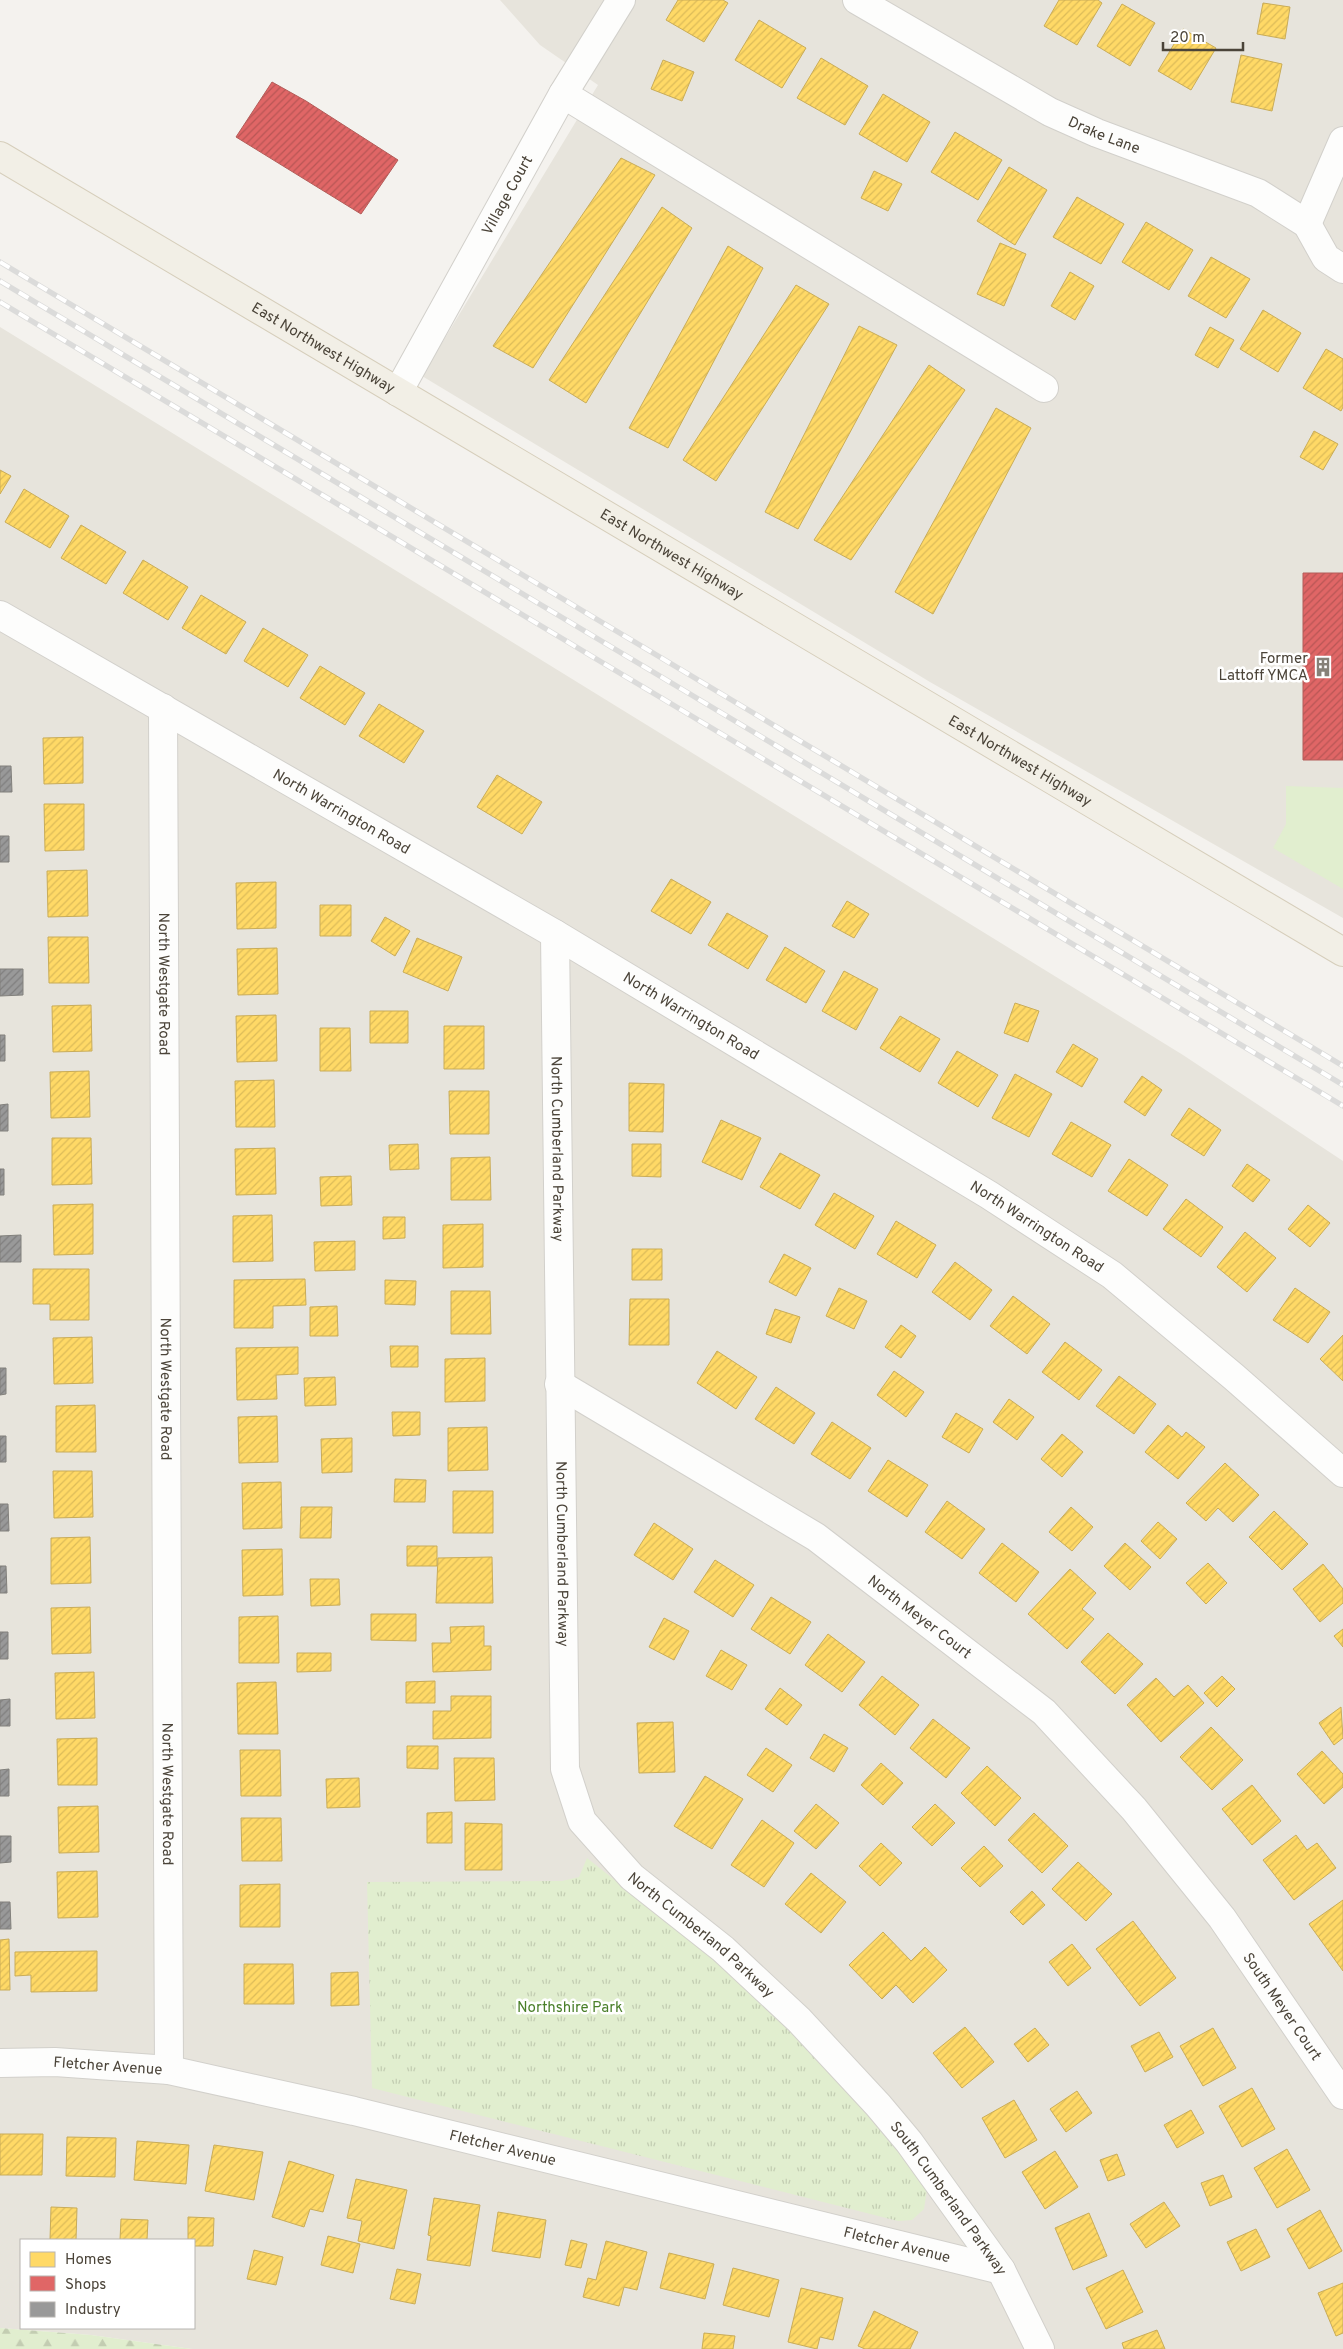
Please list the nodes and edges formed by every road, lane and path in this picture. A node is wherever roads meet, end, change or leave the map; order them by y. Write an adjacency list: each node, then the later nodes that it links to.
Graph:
1 (621, 0): 3 (street, Village Court)
2 (857, 0): 6 (street, Drake Lane)
3 (563, 94): 8 (street); 9 (street, Village Court)
4 (1343, 141): 6 (street)
5 (0, 156): 9 (main road, East Northwest Highway)
6 (1306, 224): 7 (street, Drake Lane)
7 (1343, 269)
8 (1044, 388)
9 (398, 392): 13 (main road, East Northwest Highway)
10 (0, 615): 11 (street, North Warrington Road)
11 (163, 708): 12 (street, North Warrington Road); 19 (street, North Westgate Road)
12 (555, 934): 14 (street, North Cumberland Parkway); 15 (street, North Warrington Road)
13 (1343, 952)
14 (559, 1384): 16 (street, North Meyer Court); 17 (street, North Cumberland Parkway)
15 (1343, 1473)
16 (1222, 1918): 20 (street, South Meyer Court)
17 (837, 2061): 21 (street, South Cumberland Parkway)
18 (0, 2064): 19 (street, Fletcher Avenue)
19 (169, 2070): 21 (street, Fletcher Avenue)
20 (1343, 2095)
21 (1001, 2270): 22 (street, South Cumberland Parkway)
22 (1040, 2349)

